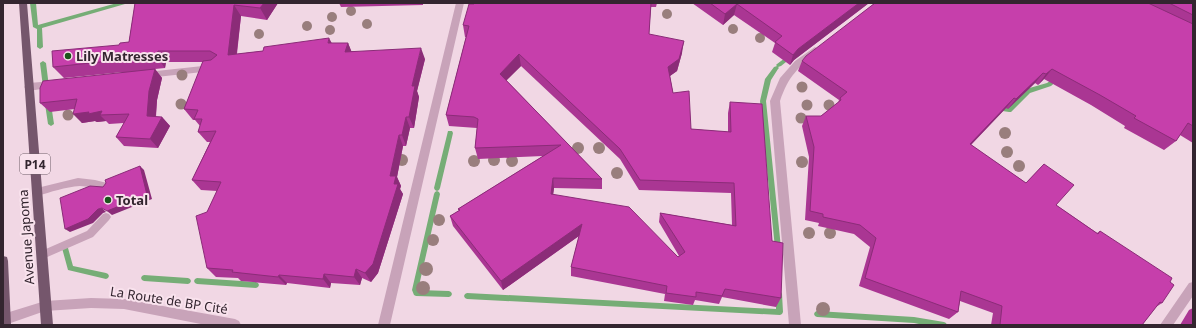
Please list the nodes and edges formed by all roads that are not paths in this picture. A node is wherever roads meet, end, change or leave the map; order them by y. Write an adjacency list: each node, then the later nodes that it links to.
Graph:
1 (23, 3): 7 (main road, Avenue Japoma / P14)
2 (460, 3): 18 (street)
3 (822, 44): 19 (street)
4 (218, 67): 5 (street)
5 (140, 75)
6 (61, 83): 7 (street)
7 (29, 87): 9 (main road, Avenue Japoma / P14)
8 (104, 186): 9 (lane)
9 (37, 192): 11 (main road, Avenue Japoma / P14)
10 (106, 217): 11 (lane)
11 (42, 255): 14 (main road, Avenue Japoma / P14)
12 (3, 261): 15 (main road, Avenue Japoma)
13 (1193, 287): 20 (street)
14 (45, 306): 15 (street, La Route de BP Cité); 16 (main road, Avenue Japoma / P14); 17 (street, La Route de BP Cité)
15 (5, 322)
16 (47, 325)
17 (235, 325)
18 (384, 325)
19 (795, 325)
20 (1166, 325)

